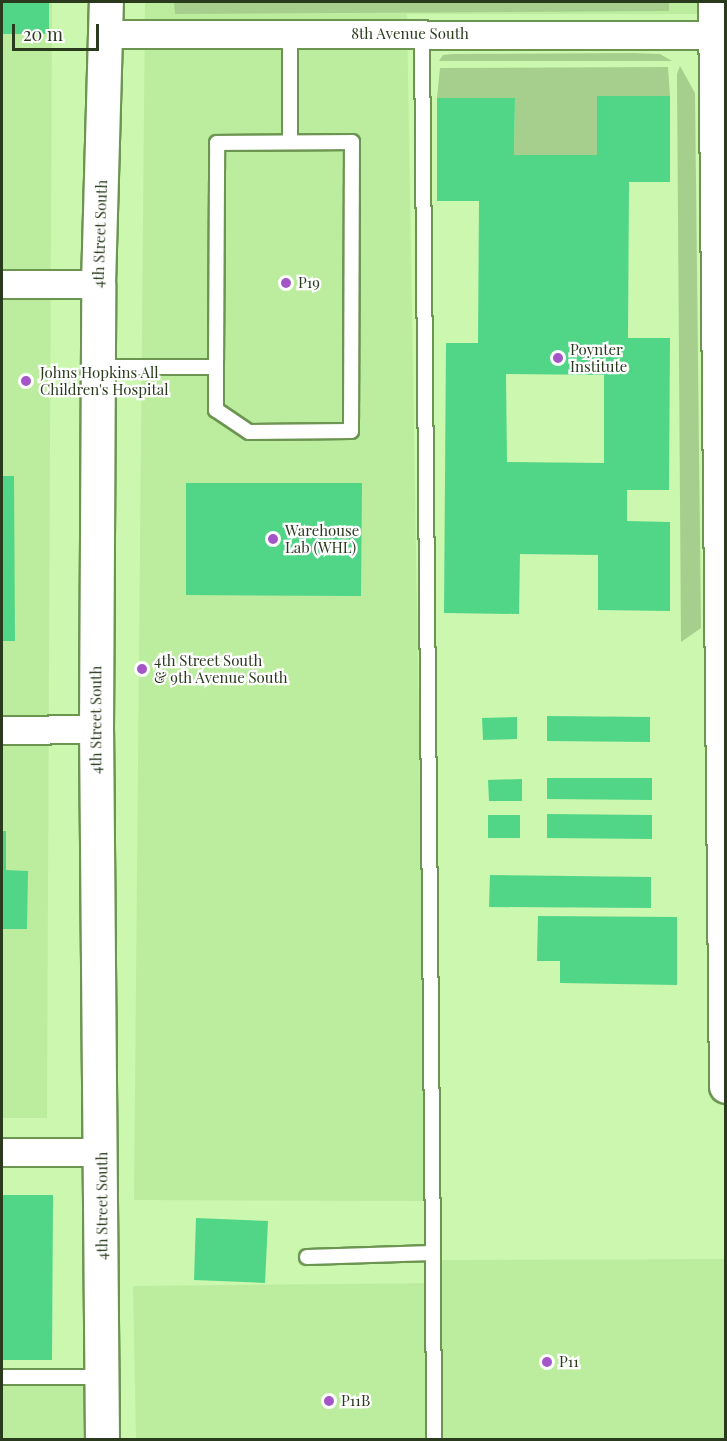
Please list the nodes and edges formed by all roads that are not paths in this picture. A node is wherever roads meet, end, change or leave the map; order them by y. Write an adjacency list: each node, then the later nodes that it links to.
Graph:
1 (106, 2): 3 (main road, 4th Street South)
2 (714, 2): 6 (main road)
3 (106, 34): 4 (street, 8th Avenue South); 9 (main road, 4th Street South)
4 (290, 34): 5 (street, 8th Avenue South); 7 (lane)
5 (422, 34): 6 (street, 8th Avenue South); 18 (lane)
6 (714, 35): 14 (main road)
7 (290, 142): 11 (lane); 11 (lane)
8 (2, 284): 9 (street)
9 (98, 284): 10 (main road, 4th Street South)
10 (98, 367): 11 (lane); 12 (main road, 4th Street South)
11 (216, 367)
12 (96, 729): 13 (street); 17 (main road, 4th Street South)
13 (2, 730)
14 (725, 912): 15 (main road)
15 (726, 1086)
16 (2, 1152): 17 (street)
17 (102, 1152): 21 (main road, 4th Street South)
18 (433, 1253): 19 (lane); 23 (lane)
19 (307, 1257)
20 (2, 1377): 21 (lane)
21 (102, 1377): 22 (main road, 4th Street South)
22 (102, 1440)
23 (434, 1440)

